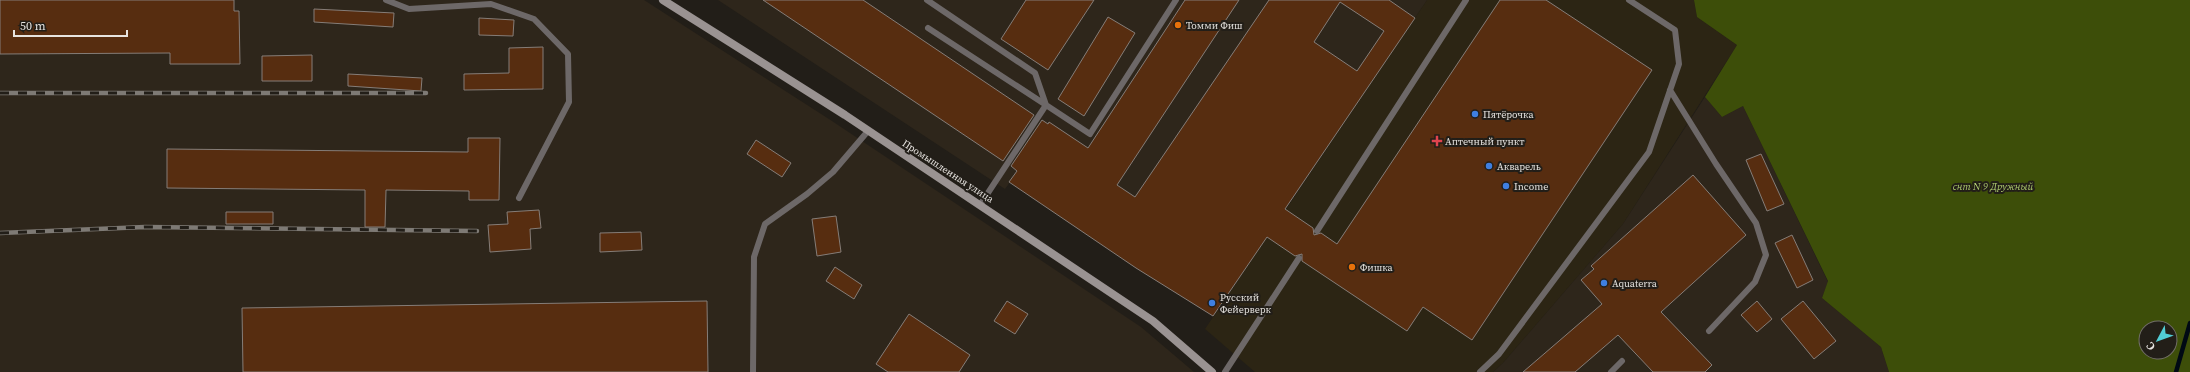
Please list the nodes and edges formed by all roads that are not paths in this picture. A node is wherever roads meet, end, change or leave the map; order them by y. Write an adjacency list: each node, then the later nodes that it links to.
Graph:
1 (386, 0): 11 (lane)
2 (663, 0): 10 (main road, Промышленная улица)
3 (927, 0): 9 (lane)
4 (1176, 0): 9 (lane)
5 (1466, 0): 13 (lane)
6 (1629, 0): 8 (lane)
7 (928, 28): 9 (lane)
8 (1670, 90): 15 (lane); 20 (lane)
9 (1046, 105): 12 (lane)
10 (868, 131): 12 (main road, Промышленная улица); 17 (lane)
11 (519, 198)
12 (980, 204): 18 (main road, Промышленная улица)
13 (1317, 231)
14 (1299, 258): 19 (lane)
15 (1709, 331)
16 (1622, 361): 21 (lane)
17 (753, 372)
18 (1212, 372)
19 (1225, 372)
20 (1480, 372)
21 (1611, 372)

